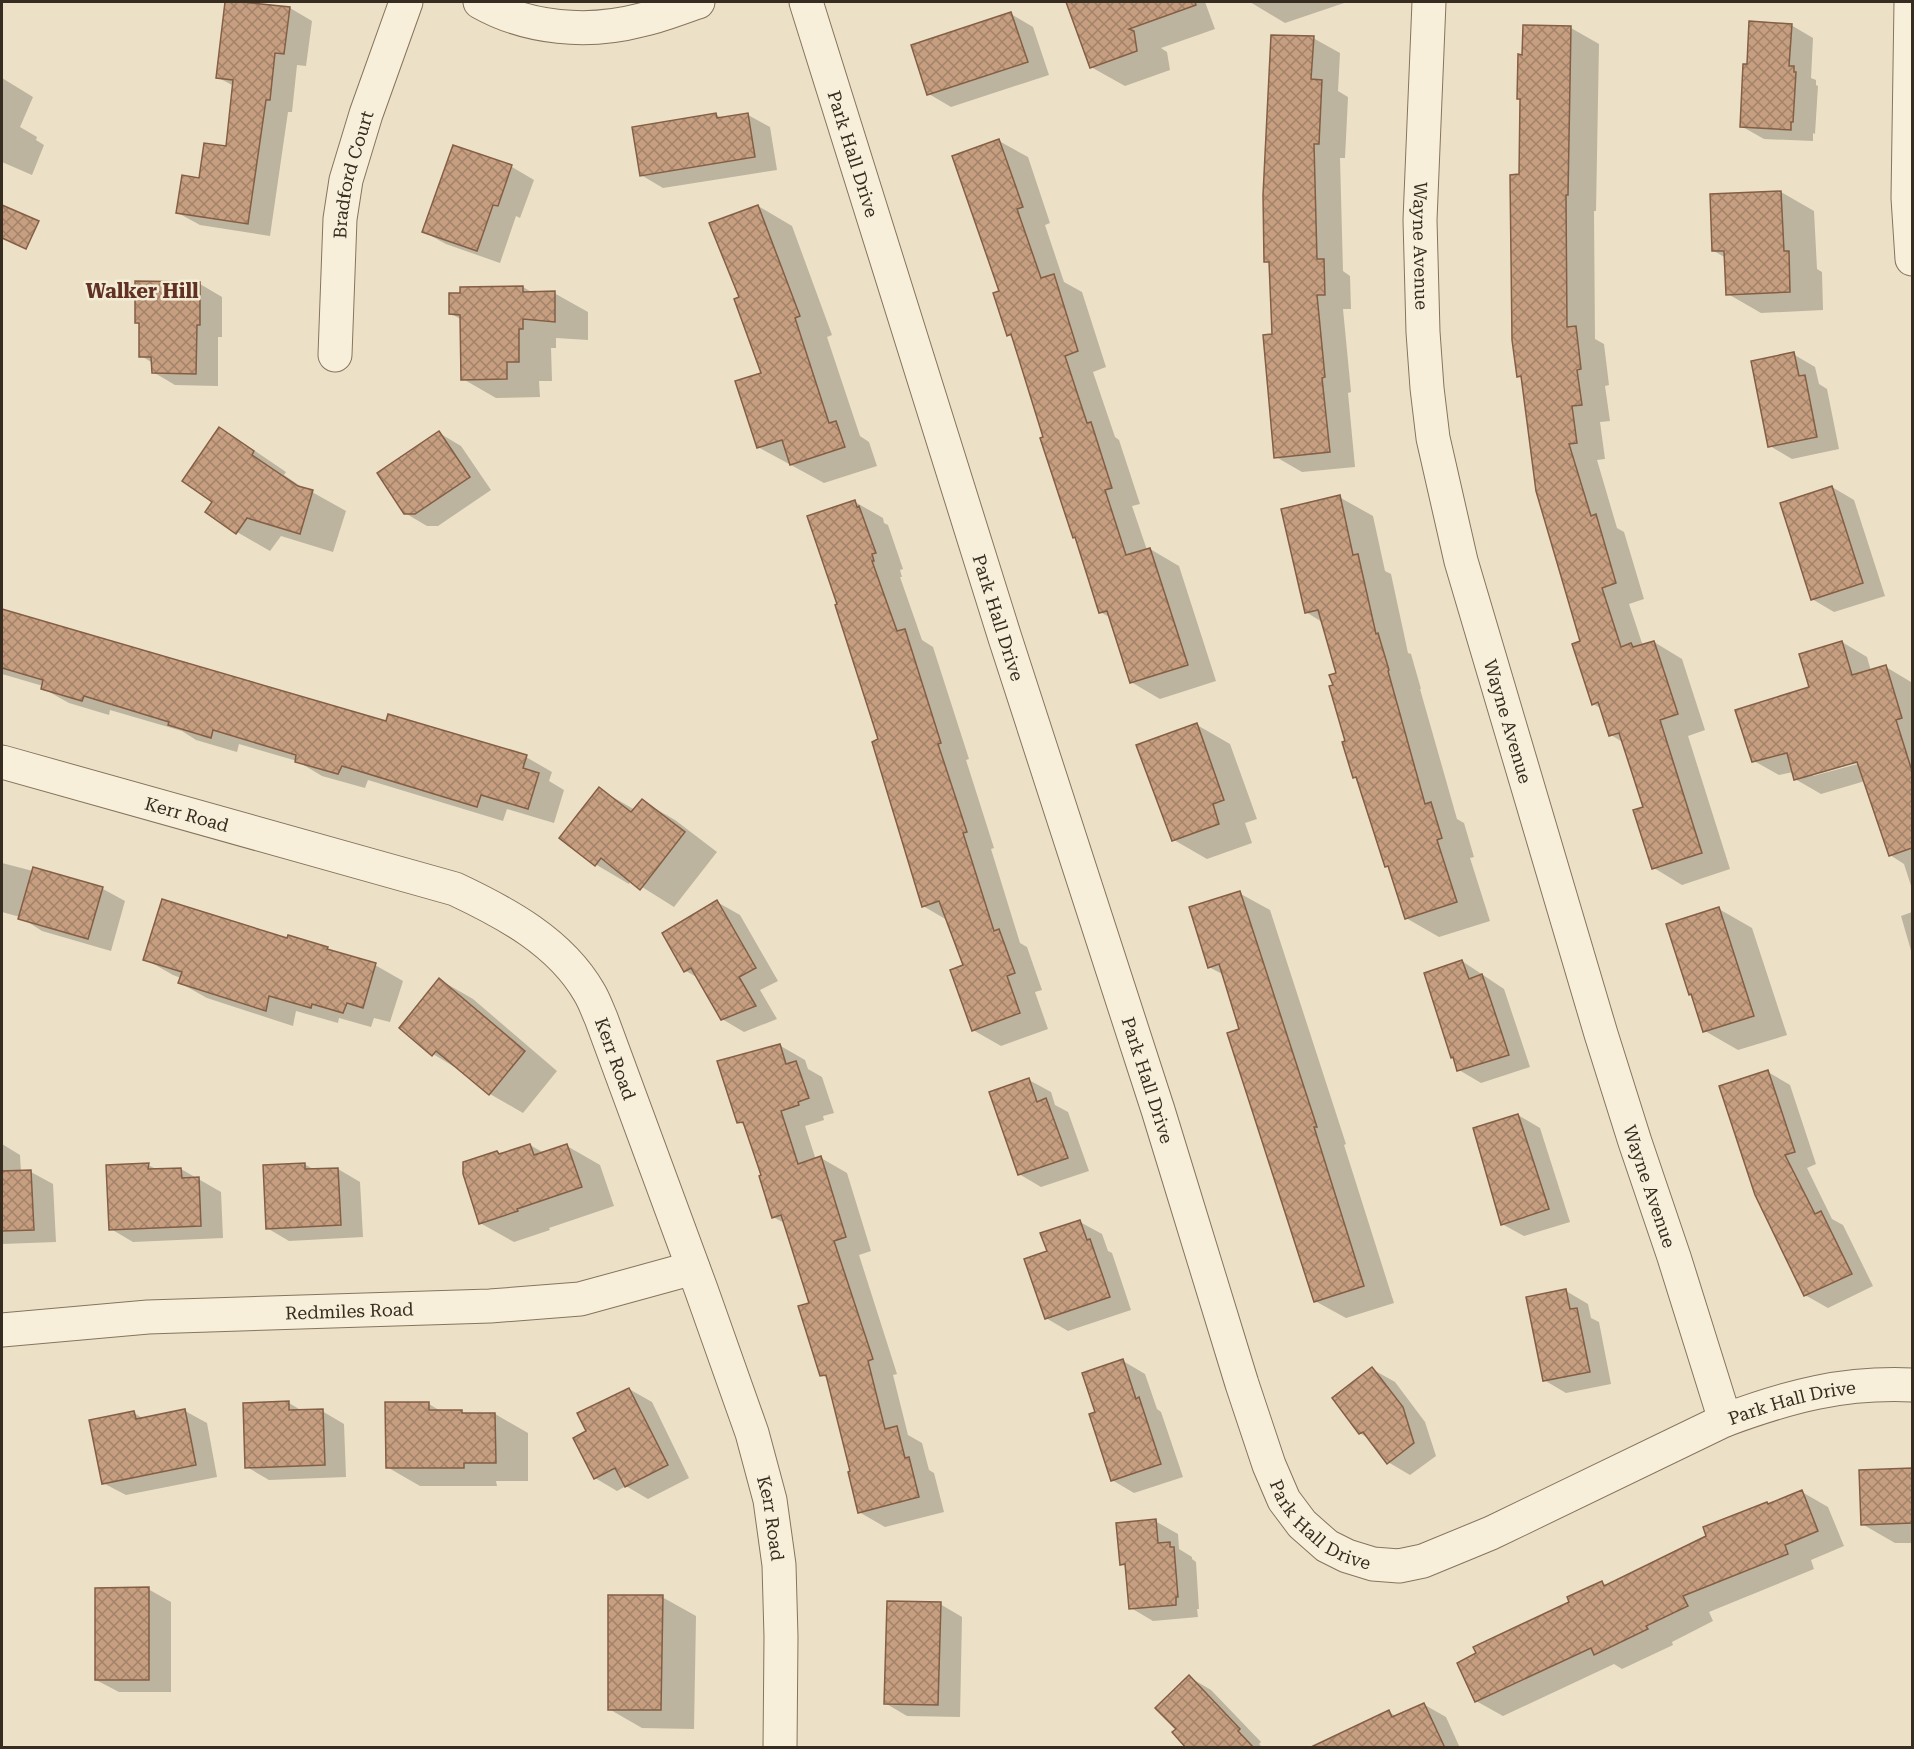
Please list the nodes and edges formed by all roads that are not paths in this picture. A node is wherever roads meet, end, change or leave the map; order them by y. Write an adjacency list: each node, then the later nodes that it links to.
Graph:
1 (406, 2): 8 (street, Bradford Court)
2 (480, 2): 3 (street)
3 (698, 2)
4 (806, 2): 13 (street, Park Hall Drive)
5 (1429, 2): 13 (street, Wayne Avenue)
6 (1911, 2): 7 (street)
7 (1912, 259)
8 (335, 355)
9 (2, 762): 10 (street, Kerr Road)
10 (693, 1268): 11 (street, Redmiles Road); 14 (street, Kerr Road)
11 (2, 1330)
12 (1912, 1385): 13 (street, Park Hall Drive)
13 (1725, 1420)
14 (780, 1748)

